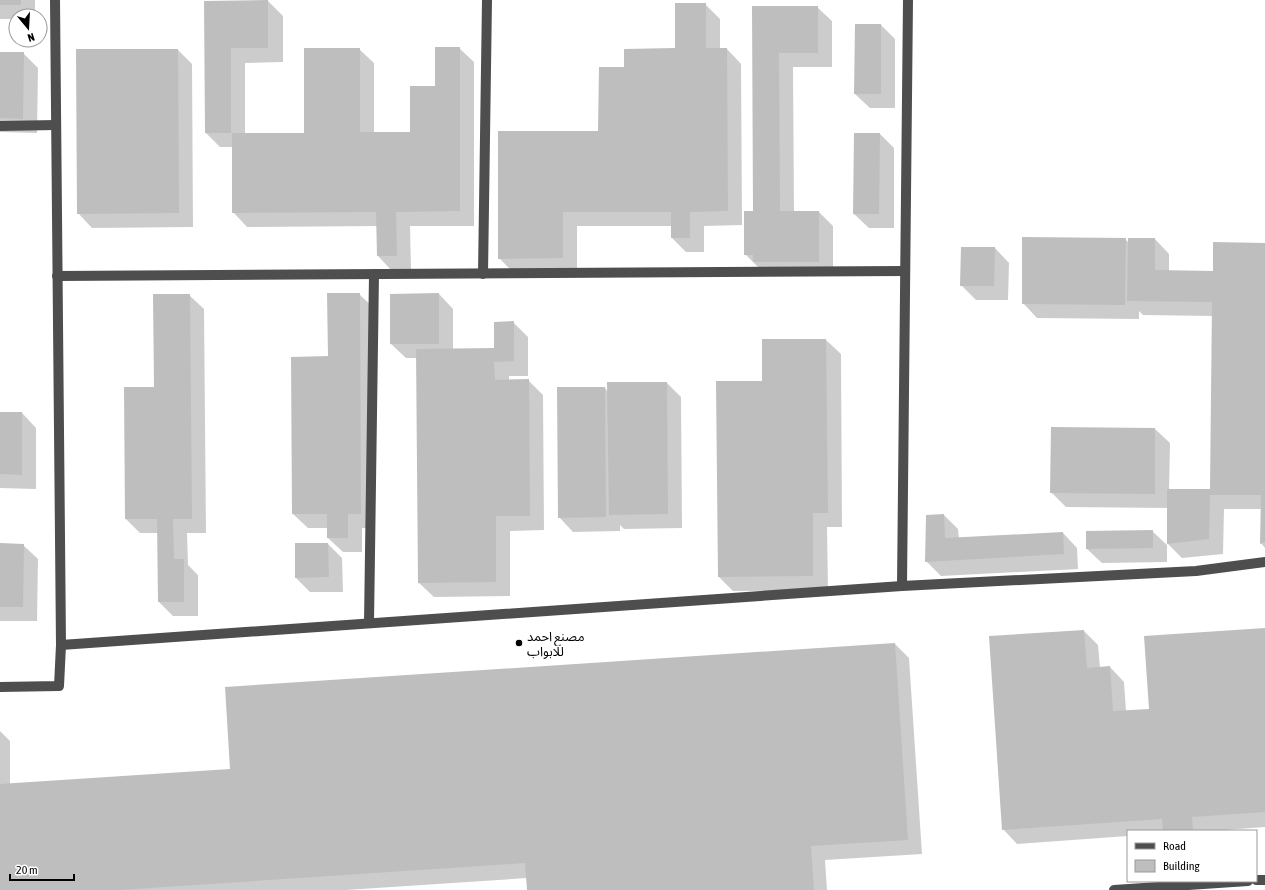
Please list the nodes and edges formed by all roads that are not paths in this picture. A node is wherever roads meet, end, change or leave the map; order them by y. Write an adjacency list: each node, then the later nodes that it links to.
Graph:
1 (55, 0): 4 (street)
2 (487, 0): 8 (street)
3 (908, 0): 6 (street)
4 (56, 125): 5 (street); 9 (street)
5 (0, 126)
6 (905, 271): 8 (street); 11 (street)
7 (374, 274): 8 (street); 9 (street); 12 (street)
8 (483, 274)
9 (57, 276): 13 (street)
10 (1265, 562): 11 (street)
11 (902, 586): 12 (street)
12 (369, 623): 13 (street)
13 (61, 645): 14 (street)
14 (0, 687)
15 (1233, 882): 16 (street)
16 (1114, 890)

